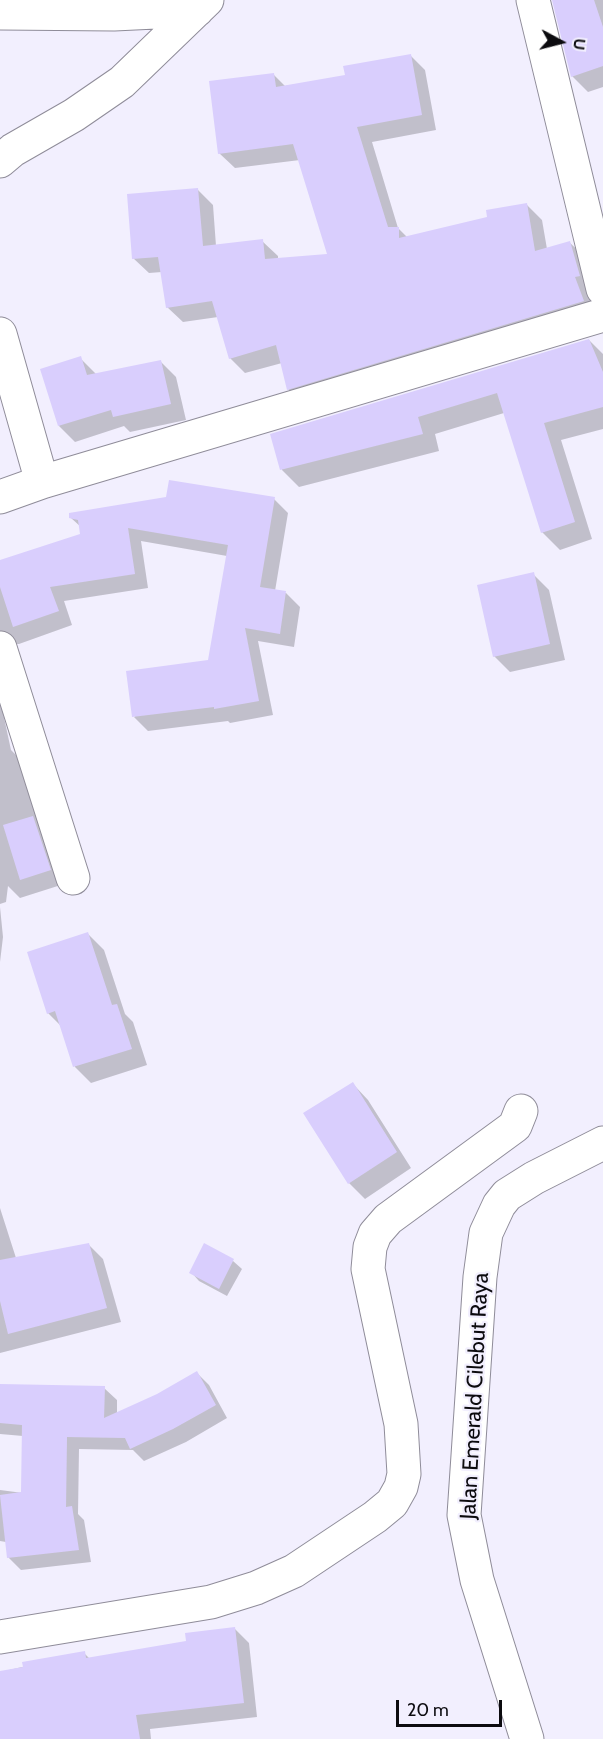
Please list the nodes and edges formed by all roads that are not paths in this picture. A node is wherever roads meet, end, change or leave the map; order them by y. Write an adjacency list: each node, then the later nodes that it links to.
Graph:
1 (533, 0): 5 (street)
2 (202, 5): 3 (street); 4 (street)
3 (0, 13)
4 (0, 161)
5 (603, 289)
6 (603, 315): 8 (street)
7 (0, 334): 8 (street)
8 (42, 482): 9 (street)
9 (0, 497)
10 (0, 648): 11 (street)
11 (73, 878)
12 (521, 1111): 14 (street)
13 (603, 1143): 15 (street, Jalan Emerald Cilebut Raya)
14 (0, 1637)
15 (527, 1739)

